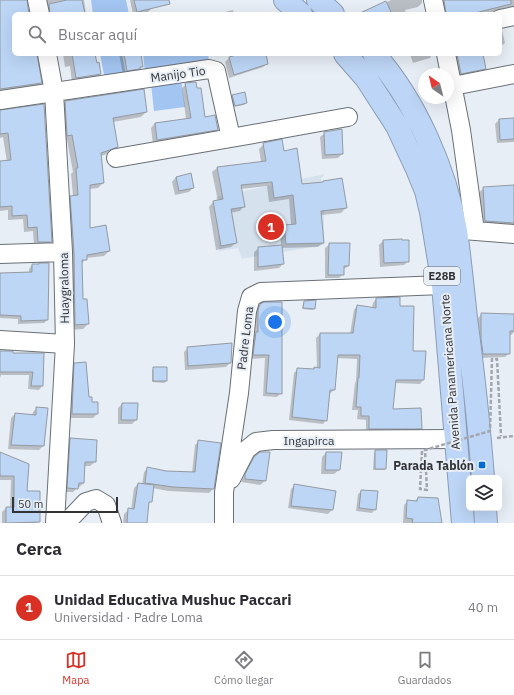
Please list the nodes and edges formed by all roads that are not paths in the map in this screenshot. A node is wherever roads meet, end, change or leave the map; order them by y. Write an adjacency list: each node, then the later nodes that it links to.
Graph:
1 (37, 0): 5 (street)
2 (285, 0): 6 (highway)
3 (318, 0): 7 (highway)
4 (433, 0): 8 (street)
5 (40, 12)
6 (299, 12)
7 (331, 12)
8 (436, 12)
9 (514, 16): 10 (street)
10 (502, 19)
11 (47, 56): 18 (street, Huaygraloma)
12 (347, 56): 28 (highway, Avenida Panamericana Norte / E28B)
13 (376, 56): 24 (highway, Avenida Panamericana Norte / E28B)
14 (446, 56): 15 (street)
15 (449, 68)
16 (514, 74): 17 (street)
17 (454, 86)
18 (54, 92): 20 (street, Manijo Tio); 22 (street, Manijo Tio); 26 (street, Huaygraloma)
19 (454, 92): 24 (street)
20 (0, 100)
21 (348, 117): 22 (street)
22 (231, 138): 23 (street)
23 (116, 158)
24 (465, 230): 25 (street); 32 (highway, Avenida Panamericana Norte / E28B)
25 (514, 234)
26 (64, 252): 27 (street); 30 (street, Huaygraloma)
27 (0, 254)
28 (443, 285): 31 (highway, Avenida Panamericana Norte / E28B); 33 (street, Padre Loma)
29 (0, 340): 30 (street)
30 (65, 344): 35 (street, Huaygraloma)
31 (455, 439): 33 (street, Ingapirca); 40 (highway, Avenida Panamericana Norte / E28B)
32 (483, 475)
33 (224, 492): 38 (street, Ingapirca); 39 (street, Padre Loma)
34 (485, 511): 41 (highway)
35 (55, 523)
36 (66, 523): 37 (street)
37 (112, 523)
38 (217, 523)
39 (224, 523)
40 (463, 523)
41 (486, 523)

